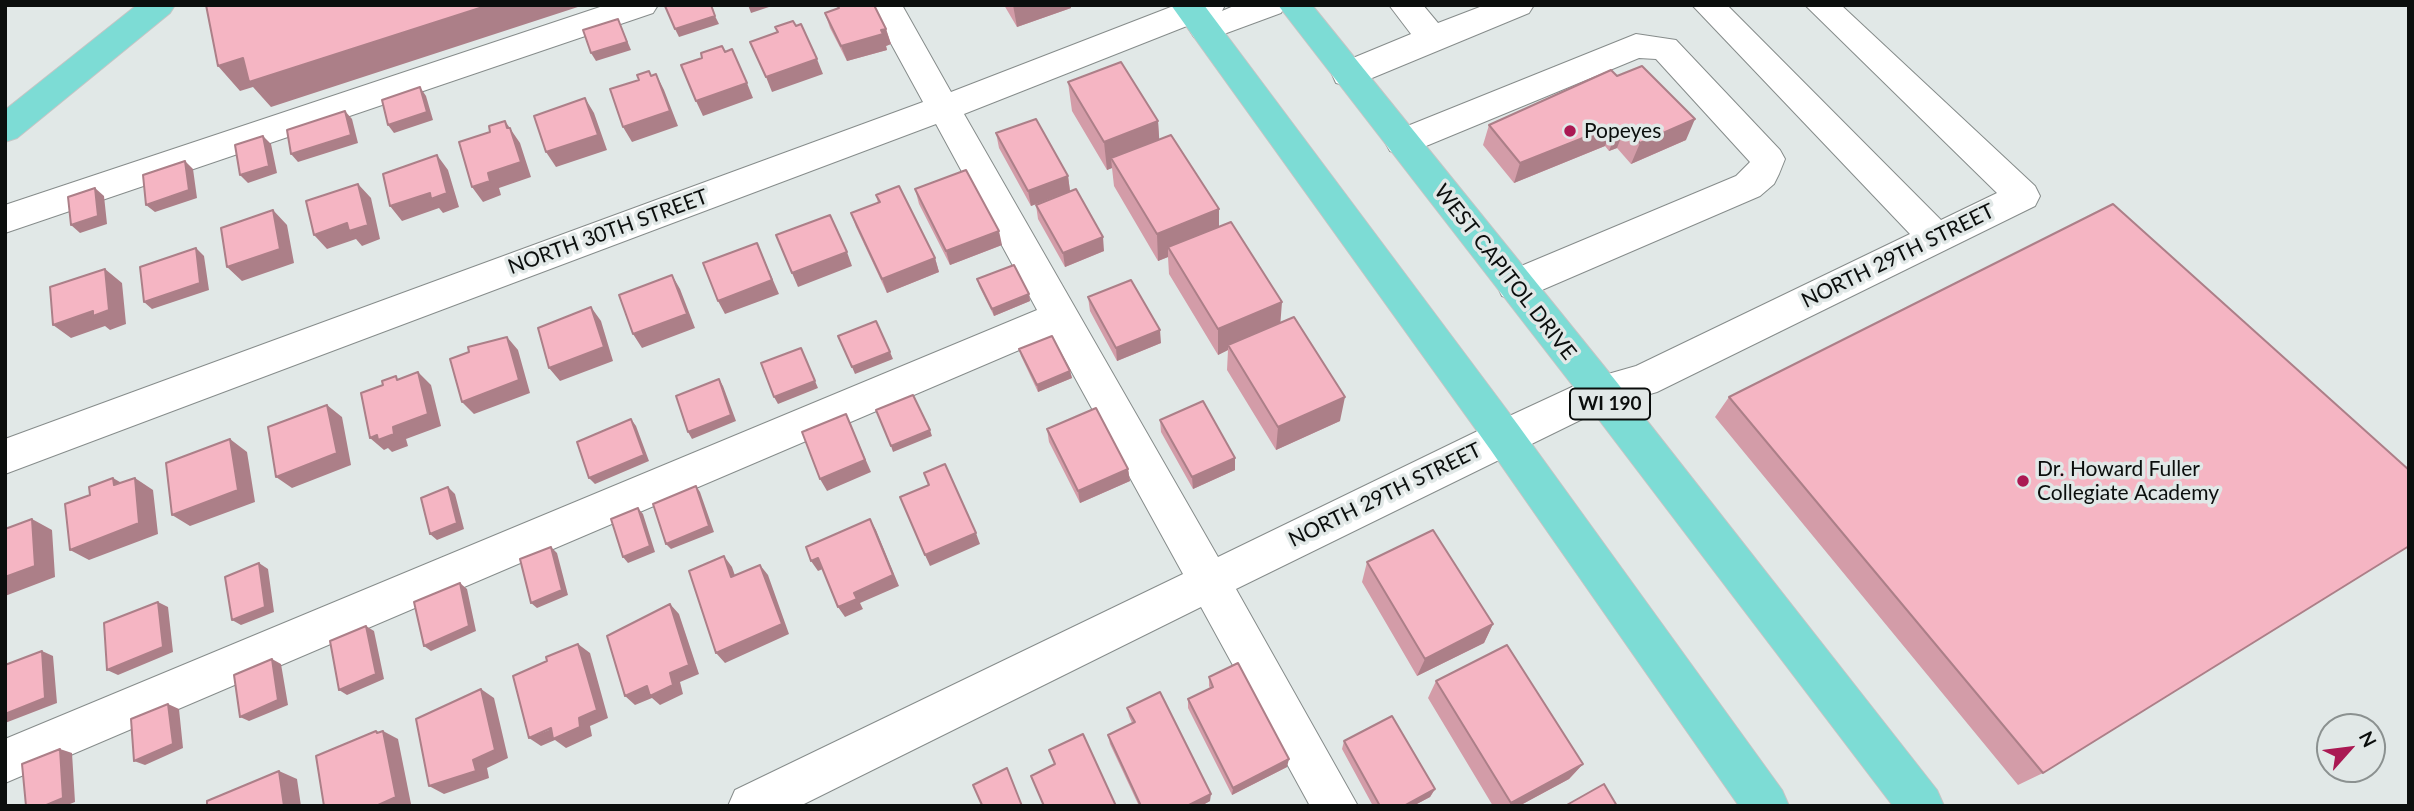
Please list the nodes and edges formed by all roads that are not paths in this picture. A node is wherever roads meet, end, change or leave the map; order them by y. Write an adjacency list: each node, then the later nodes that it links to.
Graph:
1 (159, 5): 14 (main road)
2 (642, 5): 16 (street)
3 (886, 5): 13 (street)
4 (1270, 5): 10 (street, NORTH 30TH STREET)
5 (1294, 5): 12 (main road, WEST CAPITOL DRIVE / WI 190)
6 (1405, 5): 11 (street)
7 (1518, 5): 11 (street)
8 (1707, 5): 17 (street)
9 (1821, 5): 17 (street, NORTH 29TH STREET)
10 (1198, 13): 13 (street, NORTH 30TH STREET); 21 (main road)
11 (1432, 38): 12 (street)
12 (1348, 74): 15 (main road, WEST CAPITOL DRIVE / WI 190)
13 (941, 108): 19 (street); 22 (street, NORTH 30TH STREET)
14 (5, 129)
15 (1402, 142): 18 (main road, WEST CAPITOL DRIVE / WI 190); 18 (street)
16 (5, 219)
17 (1935, 237): 20 (street, NORTH 29TH STREET)
18 (1516, 285): 20 (main road, WEST CAPITOL DRIVE / WI 190)
19 (1059, 317): 23 (street); 24 (street)
20 (1601, 392): 21 (street, NORTH 29TH STREET); 28 (main road, WEST CAPITOL DRIVE / WI 190)
21 (1504, 437): 23 (street, NORTH 29TH STREET); 27 (main road)
22 (5, 457)
23 (1209, 582): 25 (street, NORTH 29TH STREET); 26 (street)
24 (5, 761)
25 (751, 806)
26 (1335, 806)
27 (1766, 806)
28 (1921, 806)

